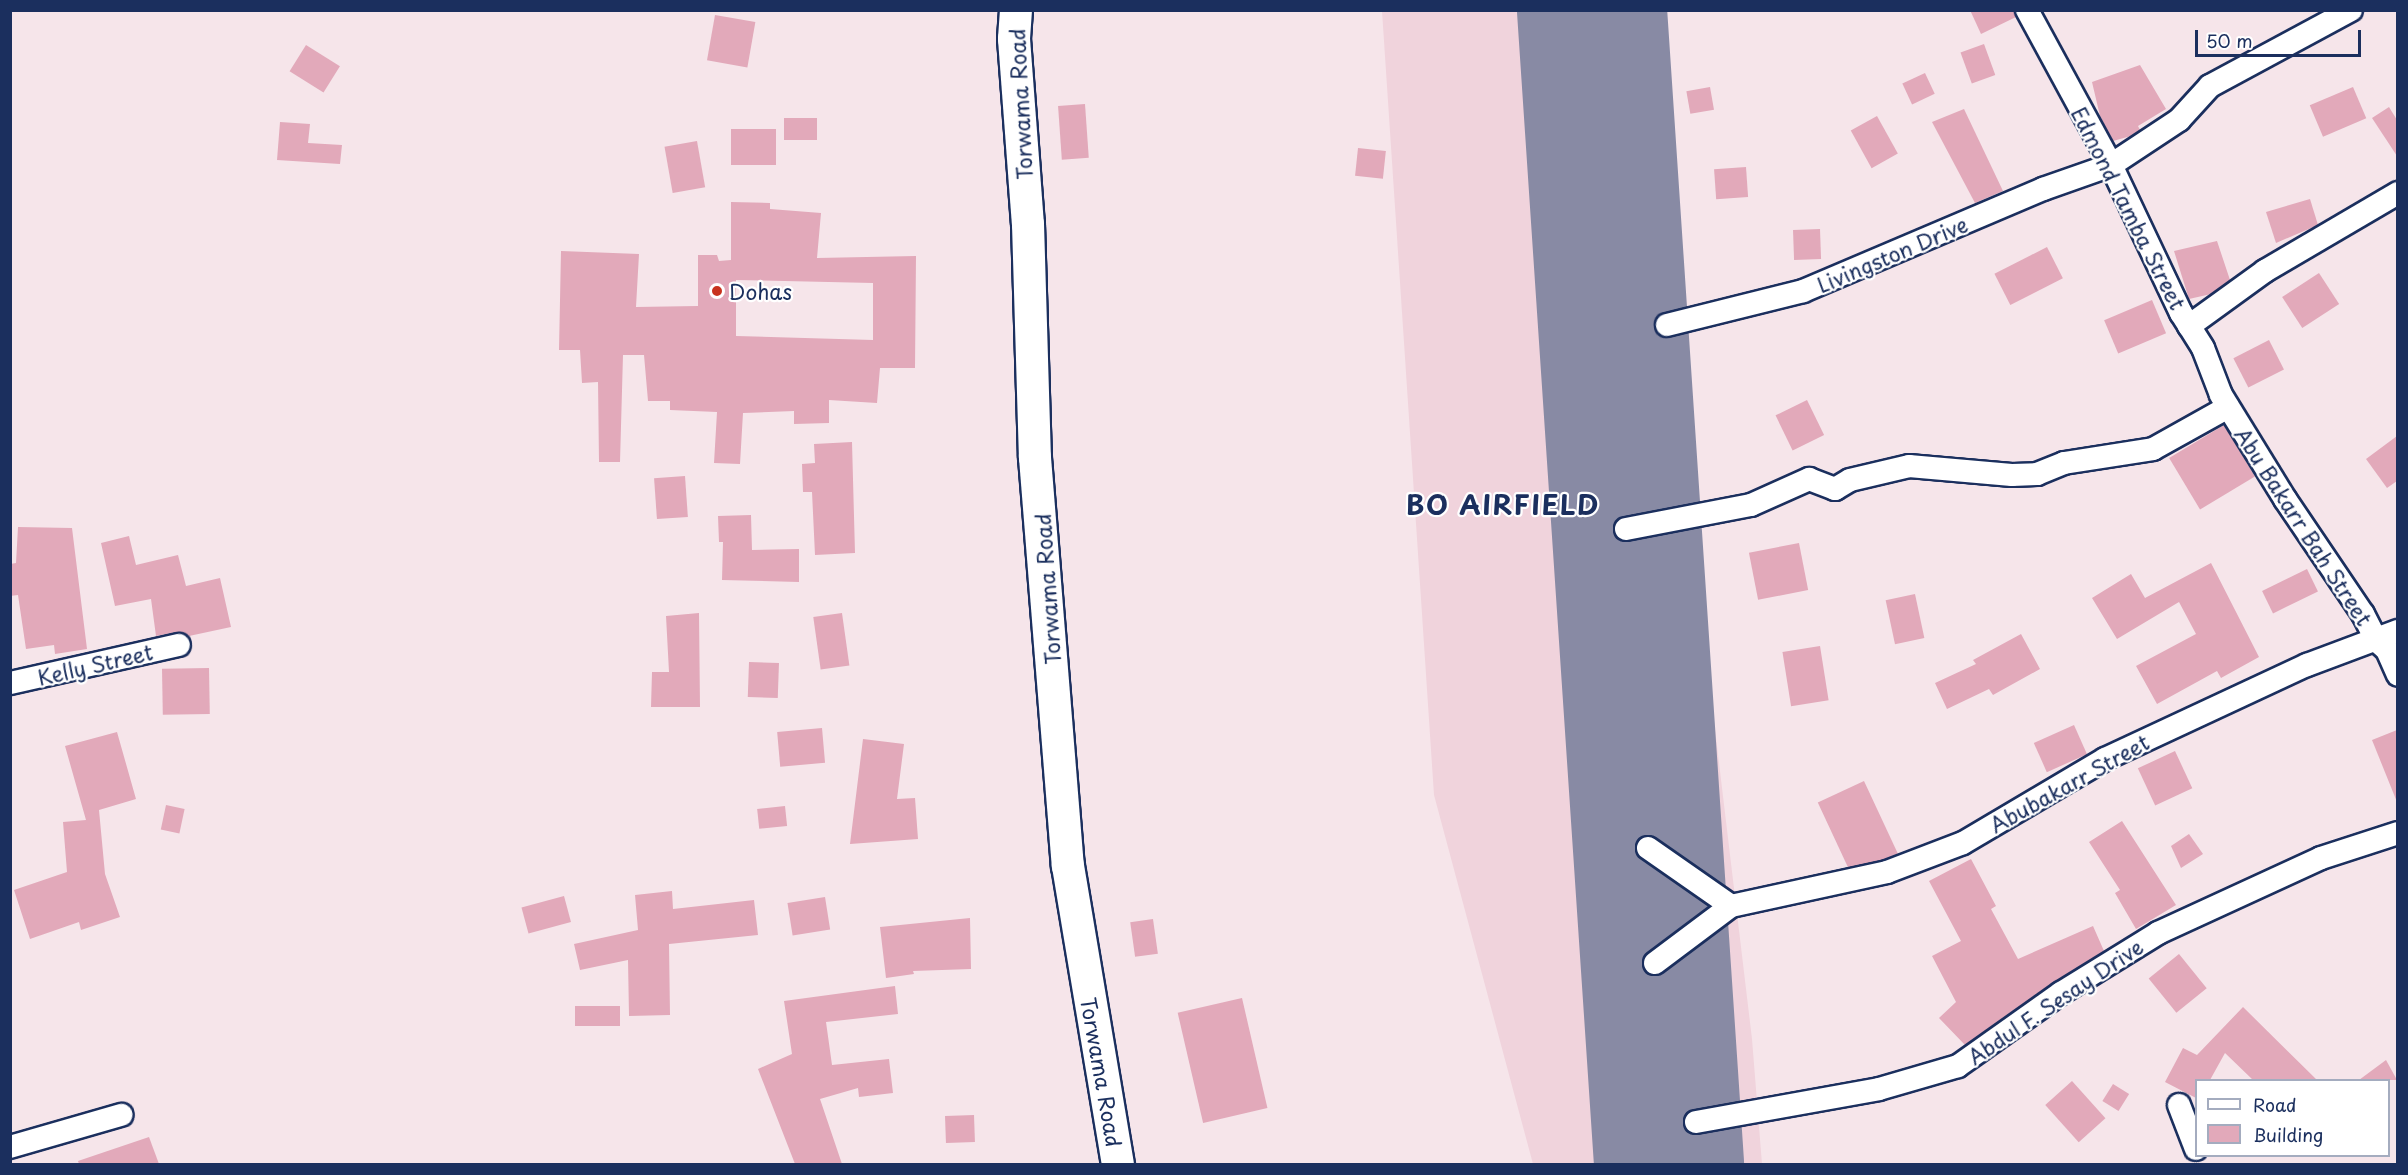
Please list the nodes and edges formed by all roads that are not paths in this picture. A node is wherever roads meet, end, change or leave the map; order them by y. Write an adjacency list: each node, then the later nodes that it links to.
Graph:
1 (1016, 10): 24 (main road, Torwama Road)
2 (2027, 10): 4 (street, Edmond Tamba Street)
3 (2351, 10): 4 (street, Livingston Drive)
4 (2111, 165): 6 (street, Livingston Drive); 7 (street, Edmond Tamba Street)
5 (2397, 193): 7 (street)
6 (1667, 324)
7 (2189, 326): 8 (street, Edmond Tamba Street)
8 (2228, 407): 9 (street); 11 (street, Abu Bakarr Bah Street)
9 (1626, 529)
10 (2397, 631): 11 (street, Abubakarr Street)
11 (2377, 641): 13 (street, Abu Bakarr Bah Street); 17 (street, Abubakarr Street)
12 (179, 645): 14 (street, Kelly Street)
13 (2397, 675)
14 (10, 683)
15 (2397, 833): 21 (street, Abdul F. Sesay Drive)
16 (1648, 848): 17 (street)
17 (1731, 906): 18 (street)
18 (1655, 963)
19 (2179, 1105): 22 (street)
20 (121, 1115): 23 (street)
21 (1696, 1122)
22 (2195, 1146)
23 (10, 1147)
24 (1118, 1164)

